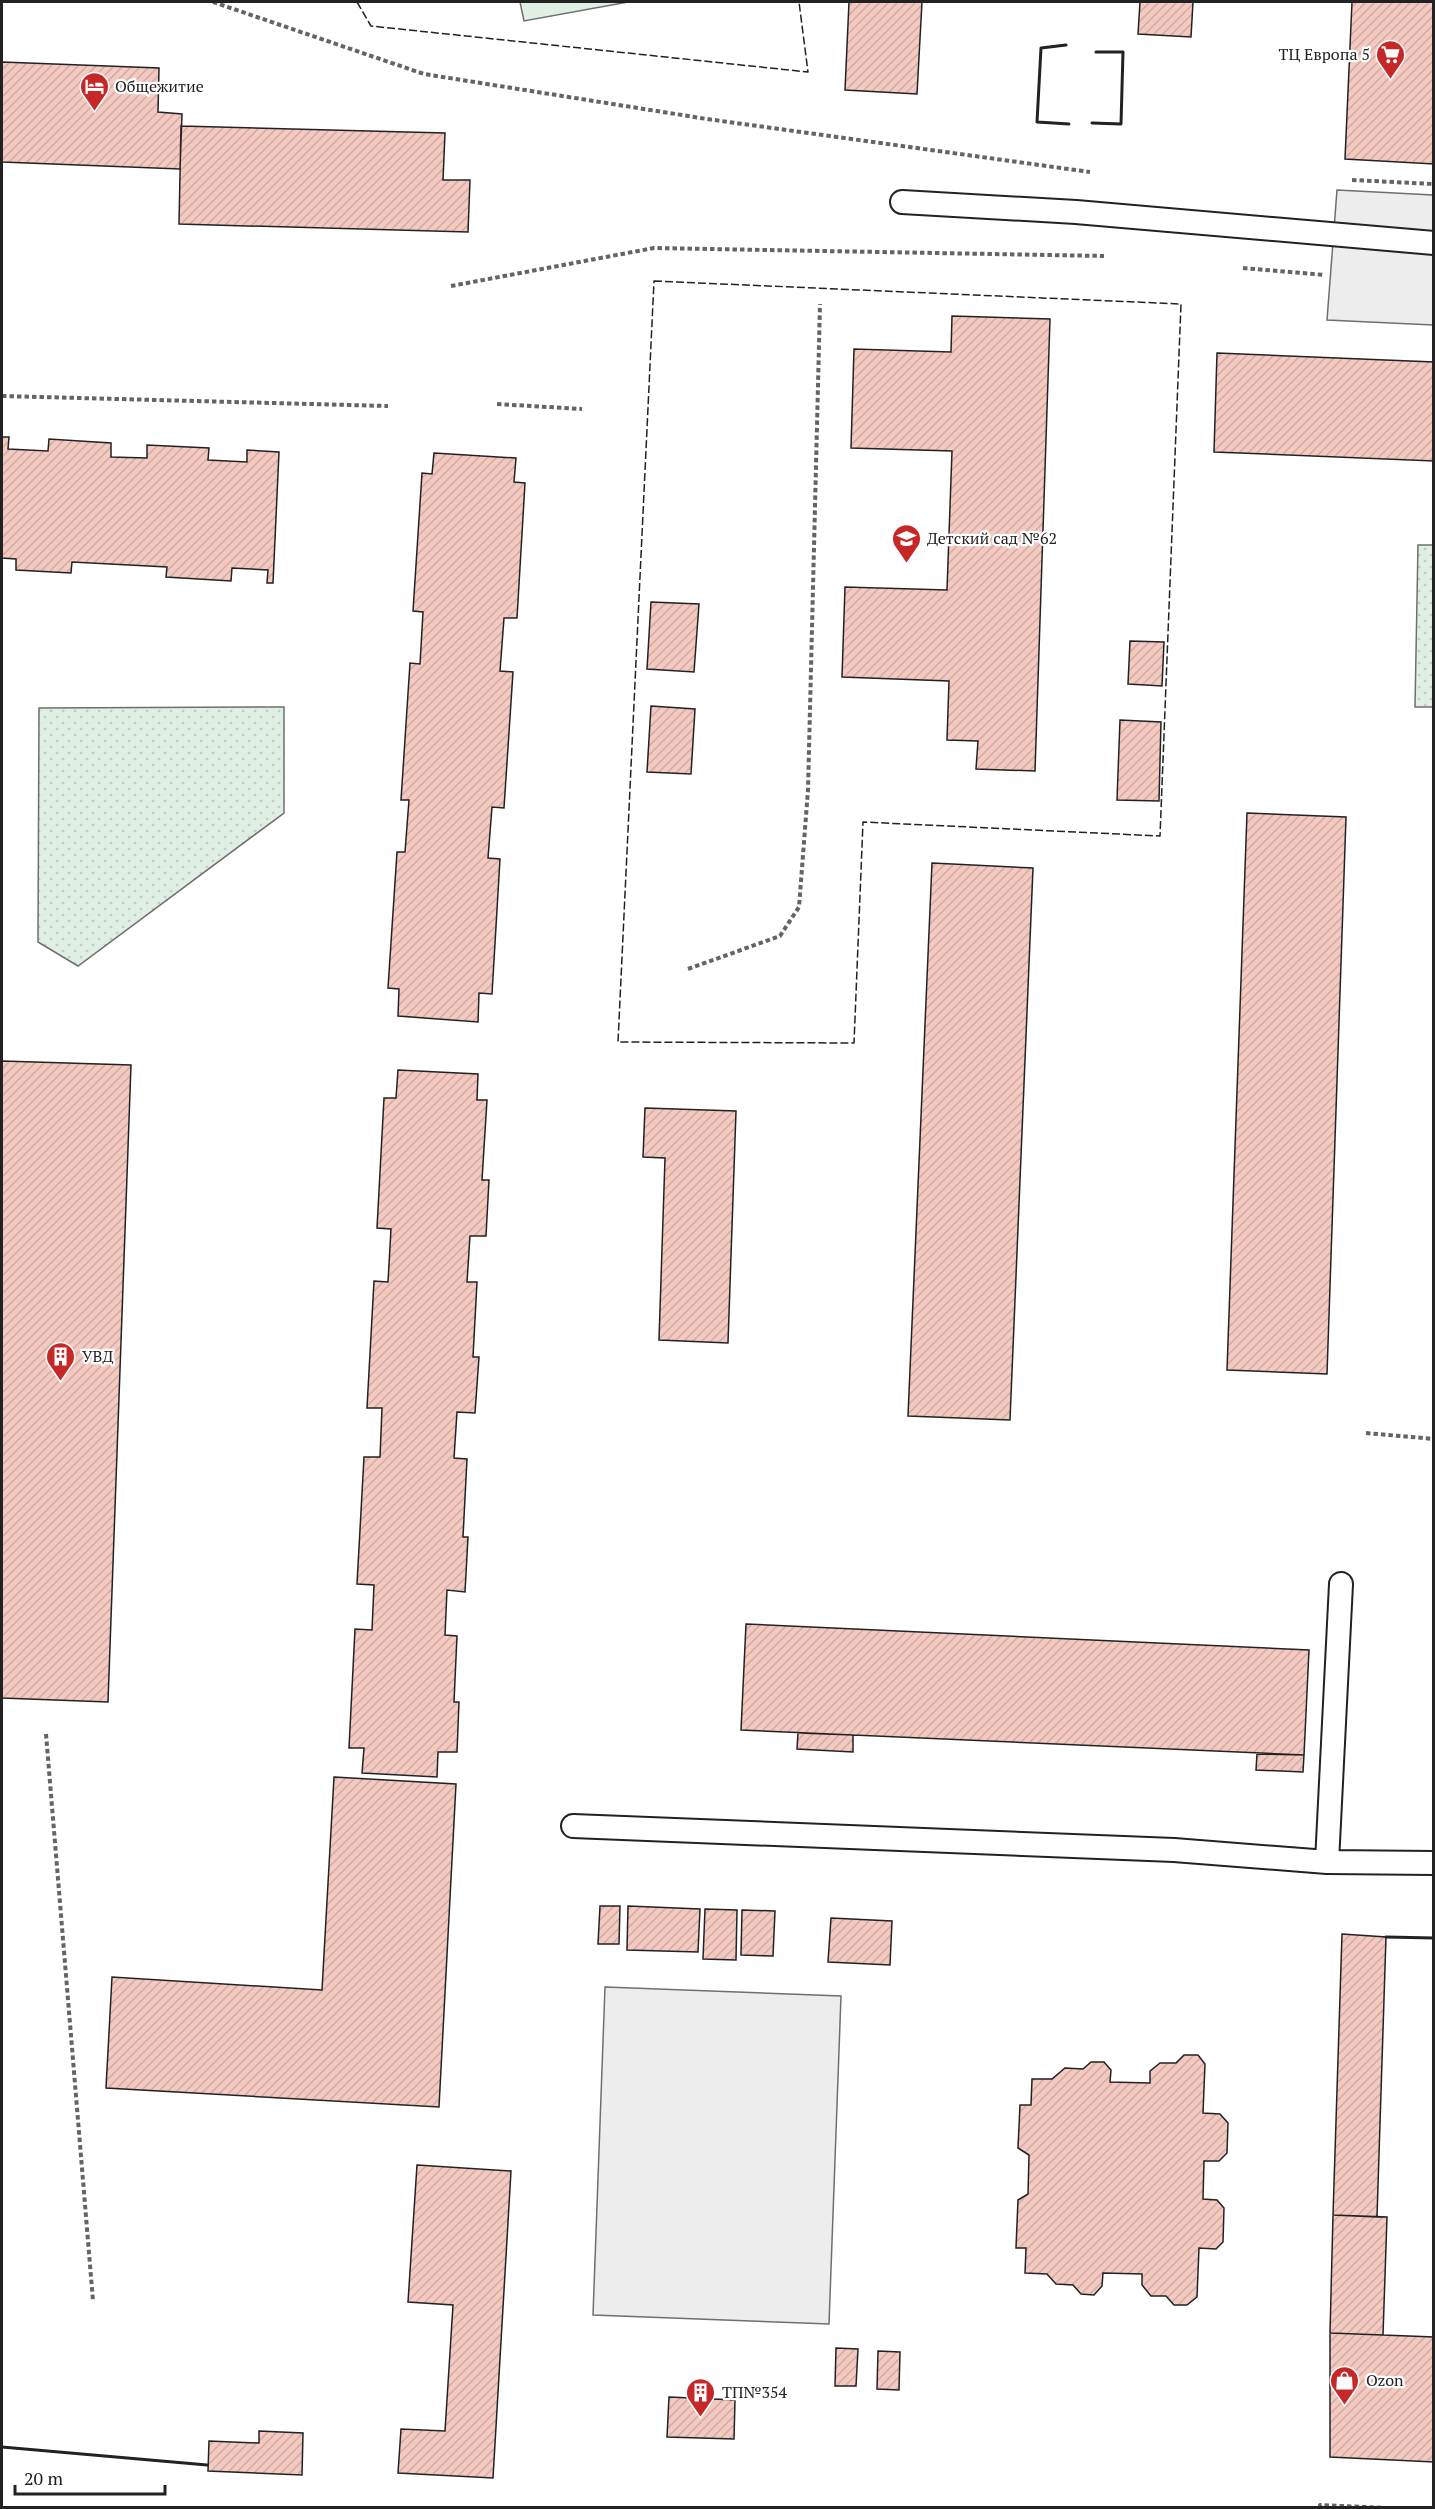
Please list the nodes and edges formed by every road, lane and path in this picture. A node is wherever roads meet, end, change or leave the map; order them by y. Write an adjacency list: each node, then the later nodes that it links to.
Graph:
1 (213, 2): 2 (path)
2 (1091, 172)
3 (1352, 180): 4 (path)
4 (1434, 184)
5 (902, 202): 6 (lane)
6 (1434, 243)
7 (1111, 256): 12 (path)
8 (1279, 262): 10 (path)
9 (1232, 266): 10 (path)
10 (1278, 272): 11 (path)
11 (1333, 275)
12 (452, 286)
13 (820, 304): 18 (path)
14 (2, 396): 16 (path)
15 (497, 404): 17 (path)
16 (388, 405)
17 (582, 409)
18 (688, 969)
19 (1366, 1433): 20 (path)
20 (1434, 1439)
21 (1341, 1584): 24 (lane)
22 (46, 1734): 26 (path)
23 (573, 1826): 24 (lane)
24 (1327, 1862): 25 (lane)
25 (1434, 1863)
26 (93, 2301)
27 (1320, 2508): 28 (path)
28 (1386, 2508)

